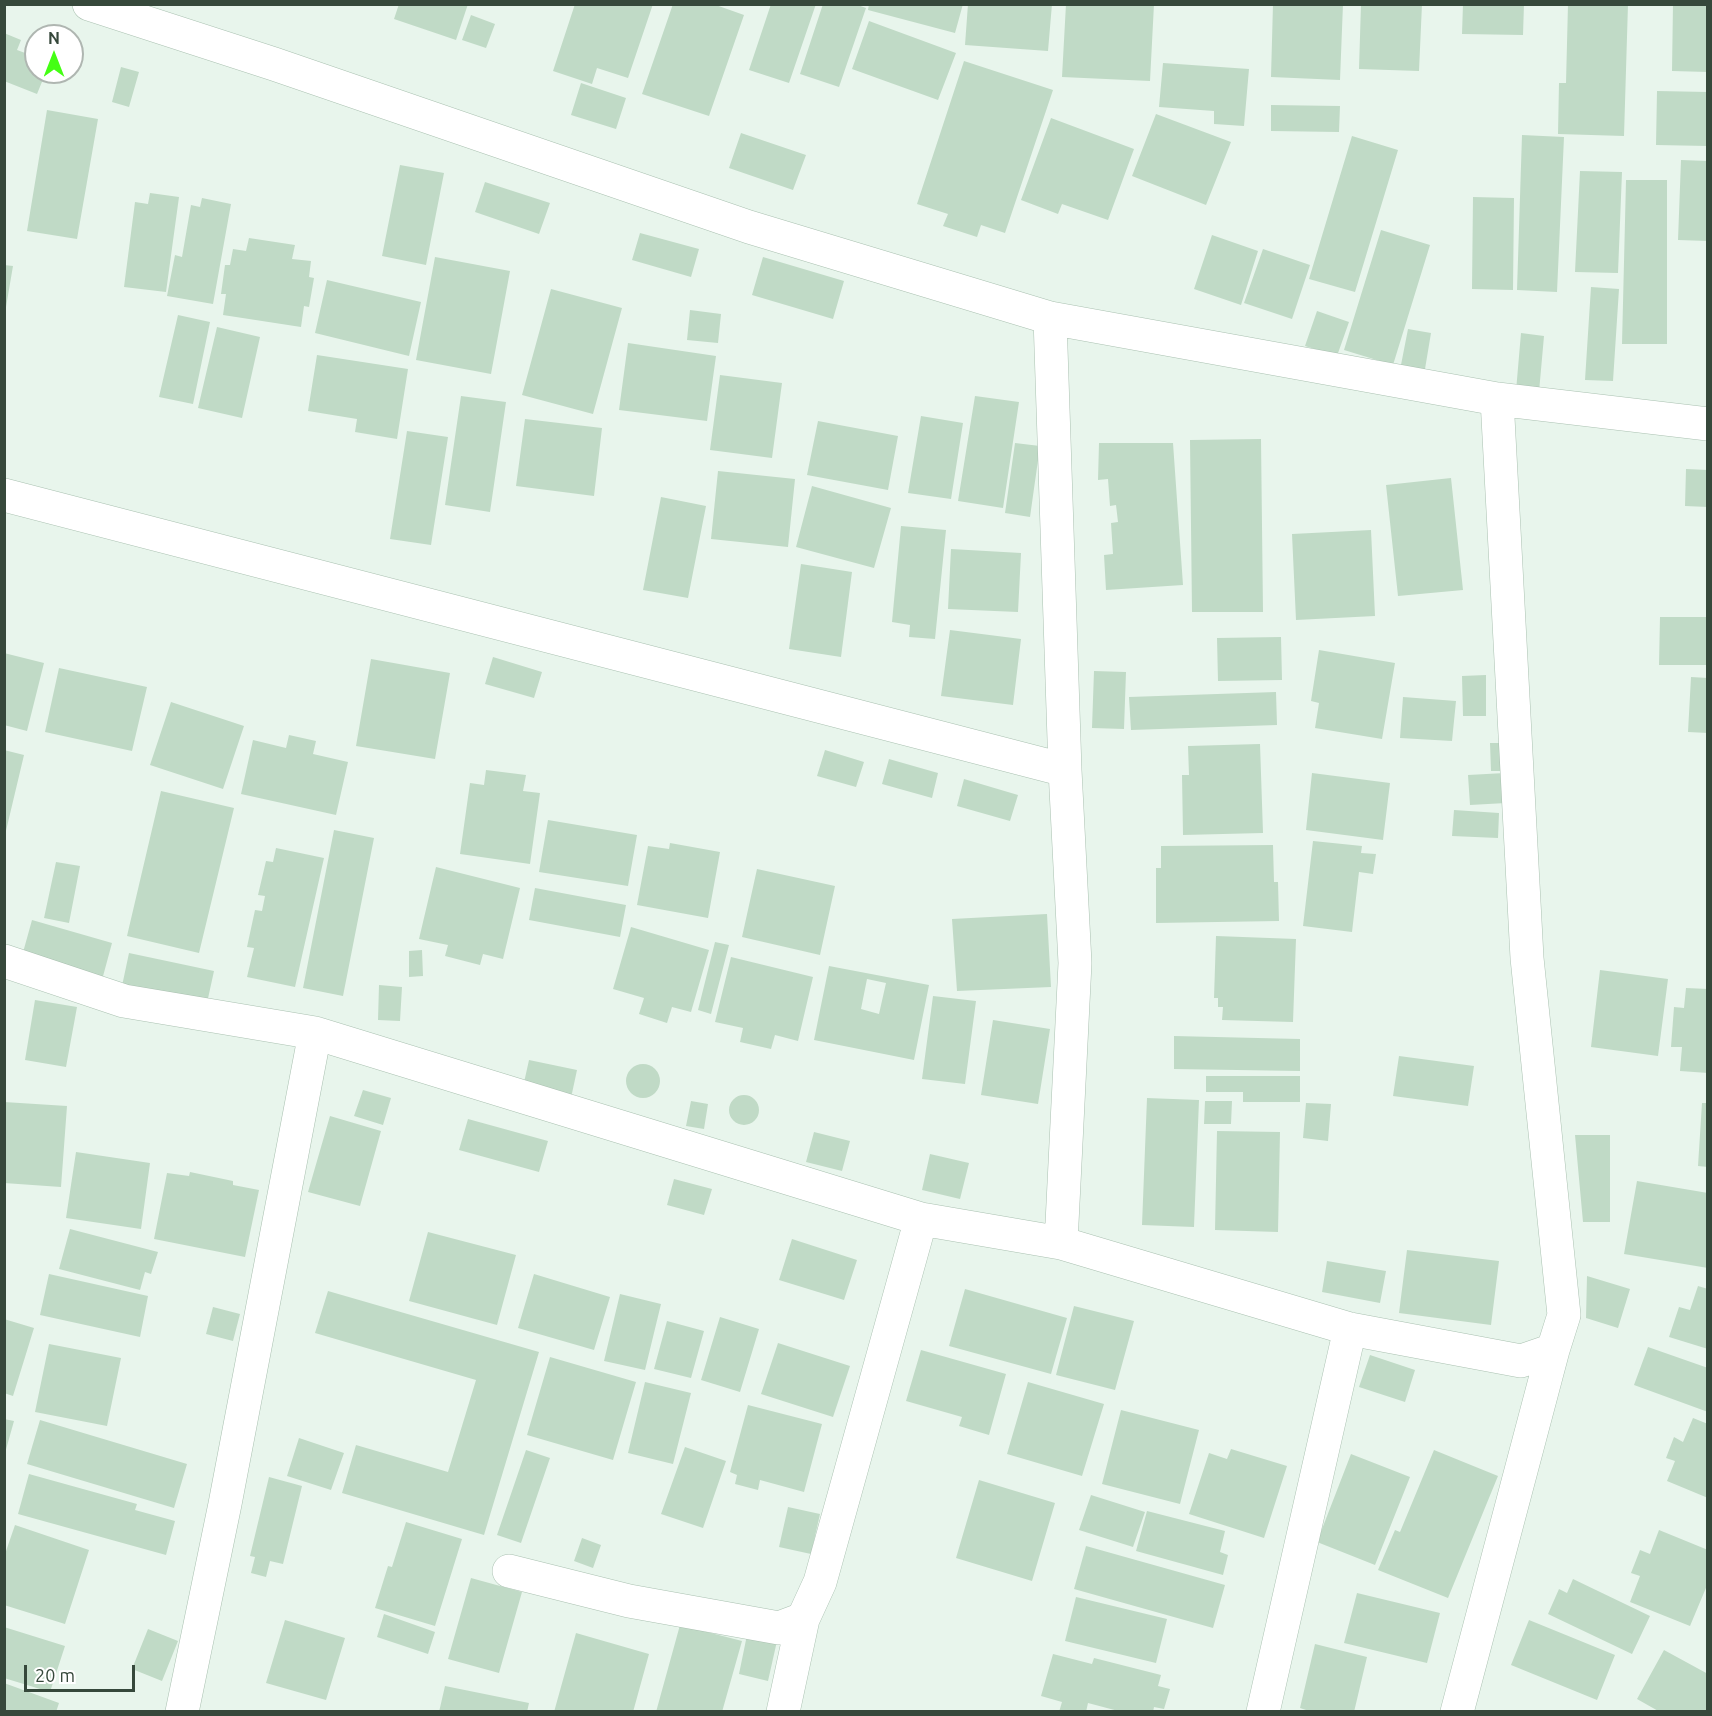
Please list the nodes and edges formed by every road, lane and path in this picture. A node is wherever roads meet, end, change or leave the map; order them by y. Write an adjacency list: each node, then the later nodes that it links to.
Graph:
1 (88, 4): 2 (street)
2 (1050, 318): 3 (street); 6 (street)
3 (1497, 399): 4 (street); 12 (street)
4 (1707, 424)
5 (4, 495): 6 (street)
6 (1065, 770): 10 (street)
7 (4, 962): 8 (street)
8 (315, 1033): 9 (street); 15 (street)
9 (921, 1219): 10 (street); 14 (street)
10 (1061, 1243): 11 (street)
11 (1350, 1329): 12 (street); 17 (street)
12 (1553, 1350): 18 (street)
13 (509, 1571): 14 (street)
14 (803, 1619): 16 (street)
15 (182, 1712)
16 (783, 1712)
17 (1263, 1712)
18 (1457, 1712)

